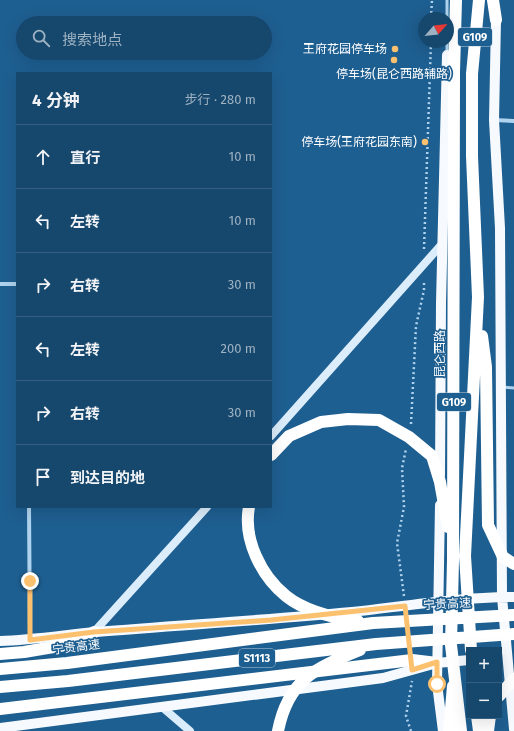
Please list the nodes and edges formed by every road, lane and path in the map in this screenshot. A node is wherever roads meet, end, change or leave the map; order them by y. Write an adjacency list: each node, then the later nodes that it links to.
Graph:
1 (432, 0): 7 (path)
2 (446, 0): 8 (lane)
3 (455, 0): 12 (highway); 29 (highway, 昆仑西路 / G109, bridge)
4 (479, 0): 19 (highway, G109, bridge)
5 (493, 0): 9 (highway)
6 (496, 0): 9 (lane)
7 (431, 12)
8 (447, 12)
9 (496, 20): 13 (main road)
10 (431, 48): 16 (path)
11 (447, 48): 12 (lane)
12 (447, 55): 15 (main road)
13 (494, 120): 14 (street); 20 (main road)
14 (514, 121)
15 (442, 244): 16 (street); 33 (main road)
16 (424, 267): 22 (path); 23 (street)
17 (0, 284): 18 (street)
18 (16, 284)
19 (478, 297): 30 (highway, bridge); 42 (highway, G109, bridge)
20 (501, 387): 21 (lane); 31 (main road)
21 (514, 388)
22 (411, 427)
23 (272, 435)
24 (407, 447): 34 (path)
25 (272, 454): 29 (highway, bridge)
26 (29, 508): 39 (street)
27 (206, 508): 37 (street)
28 (249, 508): 36 (highway, bridge)
29 (453, 560): 49 (highway, 昆仑西路 / G109, bridge)
30 (514, 564)
31 (502, 597): 32 (main road); 33 (main road); 44 (main road)
32 (514, 597)
33 (439, 601): 34 (main road); 46 (main road)
34 (405, 606): 37 (main road)
35 (514, 615): 36 (highway, 宁贵高速 / S1113, bridge)
36 (373, 623): 47 (highway, 宁贵高速 / S1113, bridge)
37 (94, 632): 39 (main road); 43 (highway)
38 (514, 634): 41 (highway, S1113, bridge)
39 (30, 640): 40 (main road)
40 (0, 641)
41 (376, 644): 51 (highway, S1113, bridge); 60 (highway, bridge)
42 (471, 647)
43 (0, 654)
44 (506, 657): 58 (main road)
45 (466, 660): 46 (main road)
46 (437, 662): 48 (main road); 54 (highway); 62 (main road)
47 (0, 669)
48 (412, 670): 53 (main road); 61 (path)
49 (454, 677): 63 (highway, bridge); 64 (highway, 昆仑西路 / G109, bridge)
50 (514, 679): 52 (highway, bridge)
51 (0, 687)
52 (502, 693)
53 (162, 707): 57 (main road); 59 (street)
54 (0, 709)
55 (477, 719): 65 (highway)
56 (490, 719): 66 (highway)
57 (0, 728)
58 (514, 729)
59 (190, 731)
60 (278, 731)
61 (411, 731)
62 (443, 731)
63 (449, 731)
64 (461, 731)
65 (479, 731)
66 (488, 731)

